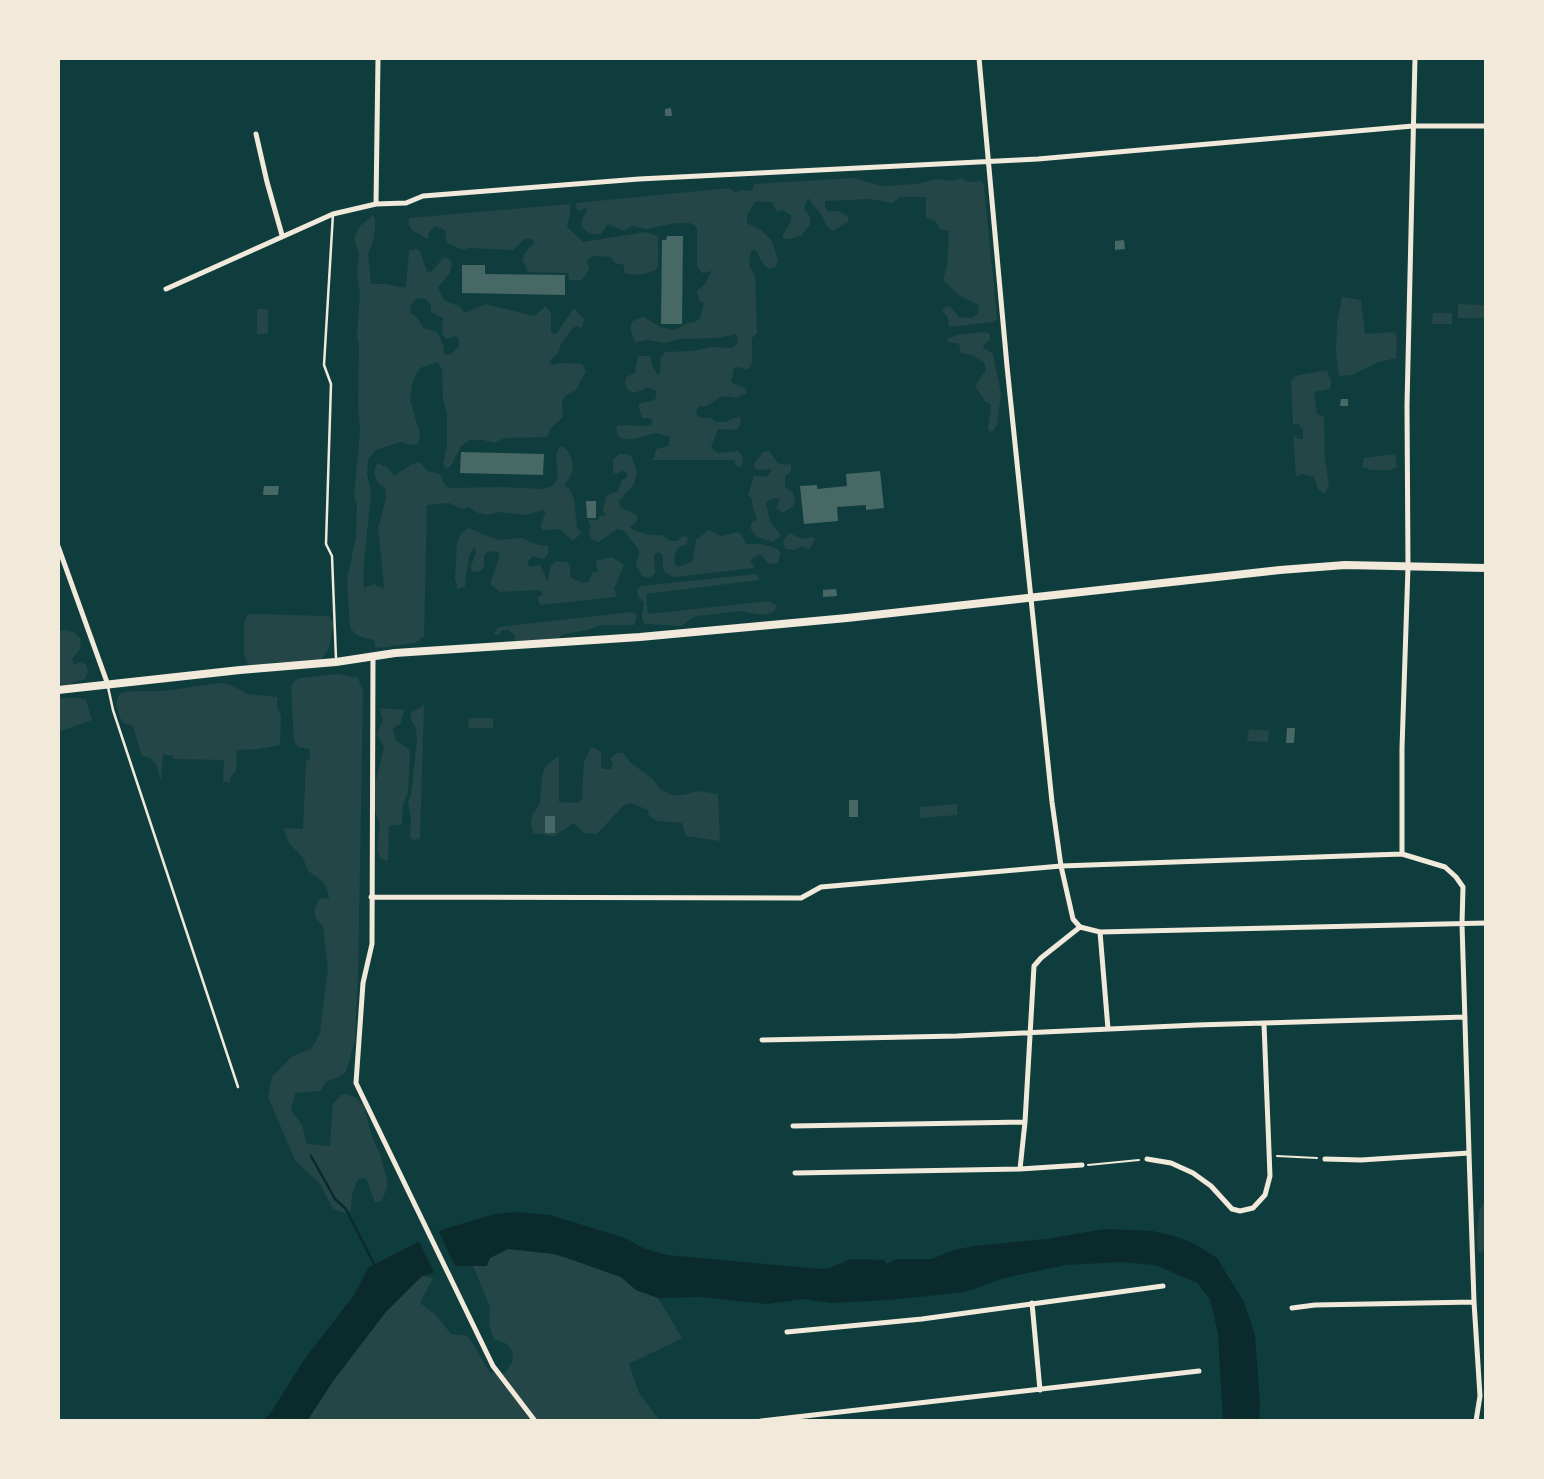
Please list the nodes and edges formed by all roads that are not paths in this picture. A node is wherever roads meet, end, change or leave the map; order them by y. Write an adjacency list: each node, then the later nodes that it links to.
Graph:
1 (378, 58): 8 (street)
2 (979, 58): 7 (street)
3 (1415, 58): 4 (street)
4 (1413, 126): 5 (street); 7 (street); 13 (street)
5 (1486, 126)
6 (256, 134): 10 (street)
7 (988, 162): 8 (street); 15 (street)
8 (376, 204): 9 (street)
9 (333, 214): 10 (street); 17 (lane)
10 (282, 235): 11 (street)
11 (166, 289)
12 (58, 546): 18 (street)
13 (1408, 567): 14 (main road); 15 (main road); 20 (street)
14 (1486, 568)
15 (1030, 597): 16 (main road); 21 (street)
16 (373, 657): 17 (main road); 22 (street)
17 (336, 663): 18 (main road)
18 (108, 685): 19 (main road); 32 (lane)
19 (58, 690)
20 (1402, 854): 21 (street); 24 (street)
21 (1061, 866): 22 (street); 25 (street)
22 (371, 897): 48 (street)
23 (1486, 923): 24 (street)
24 (1462, 924): 26 (street); 27 (street)
25 (1080, 927): 26 (street); 30 (street)
26 (1100, 932): 29 (street)
27 (1465, 1017): 28 (street); 35 (street)
28 (1264, 1024): 29 (street); 36 (street)
29 (1108, 1029): 30 (street)
30 (1030, 1032): 31 (street); 33 (street)
31 (762, 1040)
32 (238, 1087)
33 (1025, 1122): 34 (street); 39 (street)
34 (793, 1126)
35 (1469, 1153): 37 (street); 42 (street)
36 (1147, 1159)
37 (1325, 1159)
38 (1082, 1165): 39 (street)
39 (1020, 1169): 40 (street)
40 (795, 1172)
41 (1163, 1286): 43 (street)
42 (1474, 1302): 44 (street); 50 (street)
43 (1032, 1303): 45 (street); 47 (street)
44 (1292, 1308)
45 (787, 1332)
46 (1199, 1371): 47 (street)
47 (1040, 1390): 49 (street)
48 (535, 1421)
49 (761, 1421)
50 (1476, 1421)

